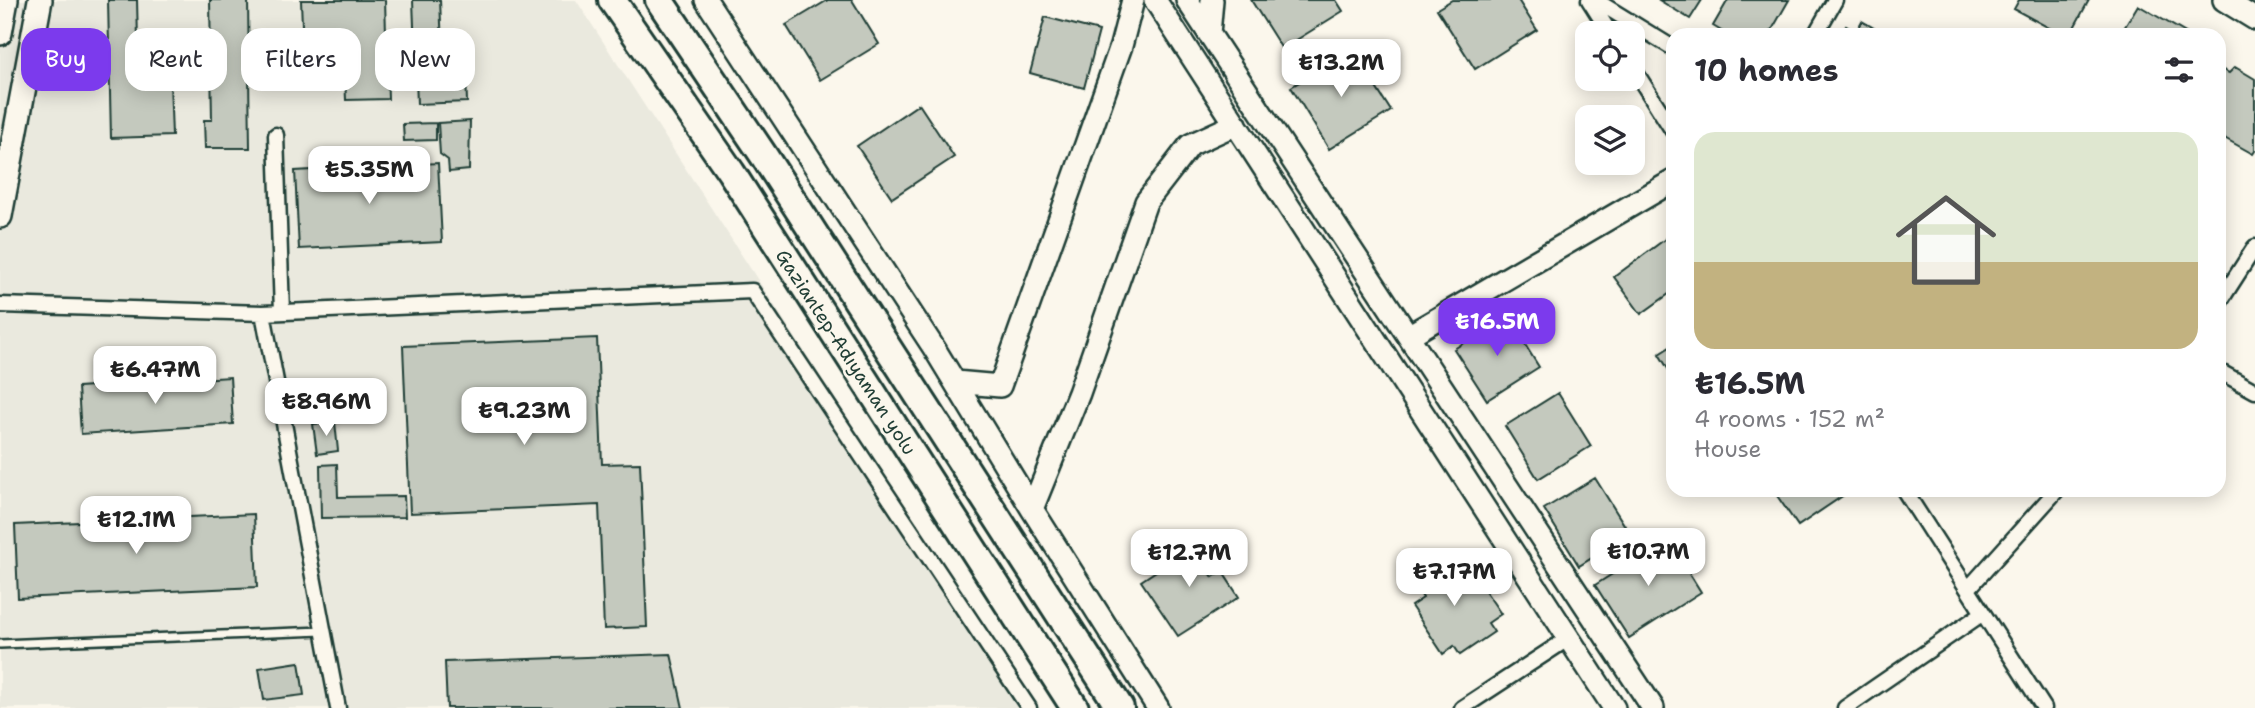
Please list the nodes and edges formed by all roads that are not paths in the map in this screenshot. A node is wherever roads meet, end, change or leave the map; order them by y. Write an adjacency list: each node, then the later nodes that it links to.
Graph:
1 (6, 0): 17 (main road)
2 (40, 0): 25 (main road)
3 (612, 0): 45 (highway, Gaziantep-Adıyaman yolu)
4 (659, 0): 46 (highway, Gaziantep-Adıyaman yolu)
5 (706, 0): 33 (street)
6 (1133, 0): 33 (street)
7 (1155, 0): 22 (street)
8 (1187, 0): 18 (street)
9 (1212, 0): 18 (street)
10 (1589, 0): 15 (street)
11 (1595, 0): 19 (street)
12 (1835, 0): 16 (street)
13 (2224, 0): 14 (street)
14 (2255, 19)
15 (1602, 21)
16 (1819, 28)
17 (0, 33)
18 (1209, 34): 31 (street)
19 (1666, 44)
20 (1645, 87): 21 (street)
21 (1666, 120)
22 (1236, 124): 37 (street); 41 (street)
23 (276, 135): 29 (street)
24 (1666, 185): 31 (street)
25 (0, 216)
26 (2255, 247): 27 (street)
27 (2226, 292)
28 (0, 305): 30 (street)
29 (282, 312): 30 (street); 44 (street)
30 (263, 313): 40 (street)
31 (1408, 336): 50 (street)
32 (2226, 375): 34 (street)
33 (955, 382): 37 (street)
34 (2255, 391)
35 (1909, 497): 38 (street)
36 (2051, 497): 38 (street)
37 (1032, 509): 47 (street)
38 (1968, 589): 39 (street)
39 (1983, 613): 51 (street); 52 (street)
40 (323, 631): 42 (lane); 43 (street)
41 (1569, 638): 48 (street); 49 (street)
42 (0, 643)
43 (338, 708)
44 (1028, 708)
45 (1075, 708)
46 (1120, 708)
47 (1158, 708)
48 (1462, 708)
49 (1614, 708)
50 (1653, 708)
51 (1844, 708)
52 (2044, 708)

